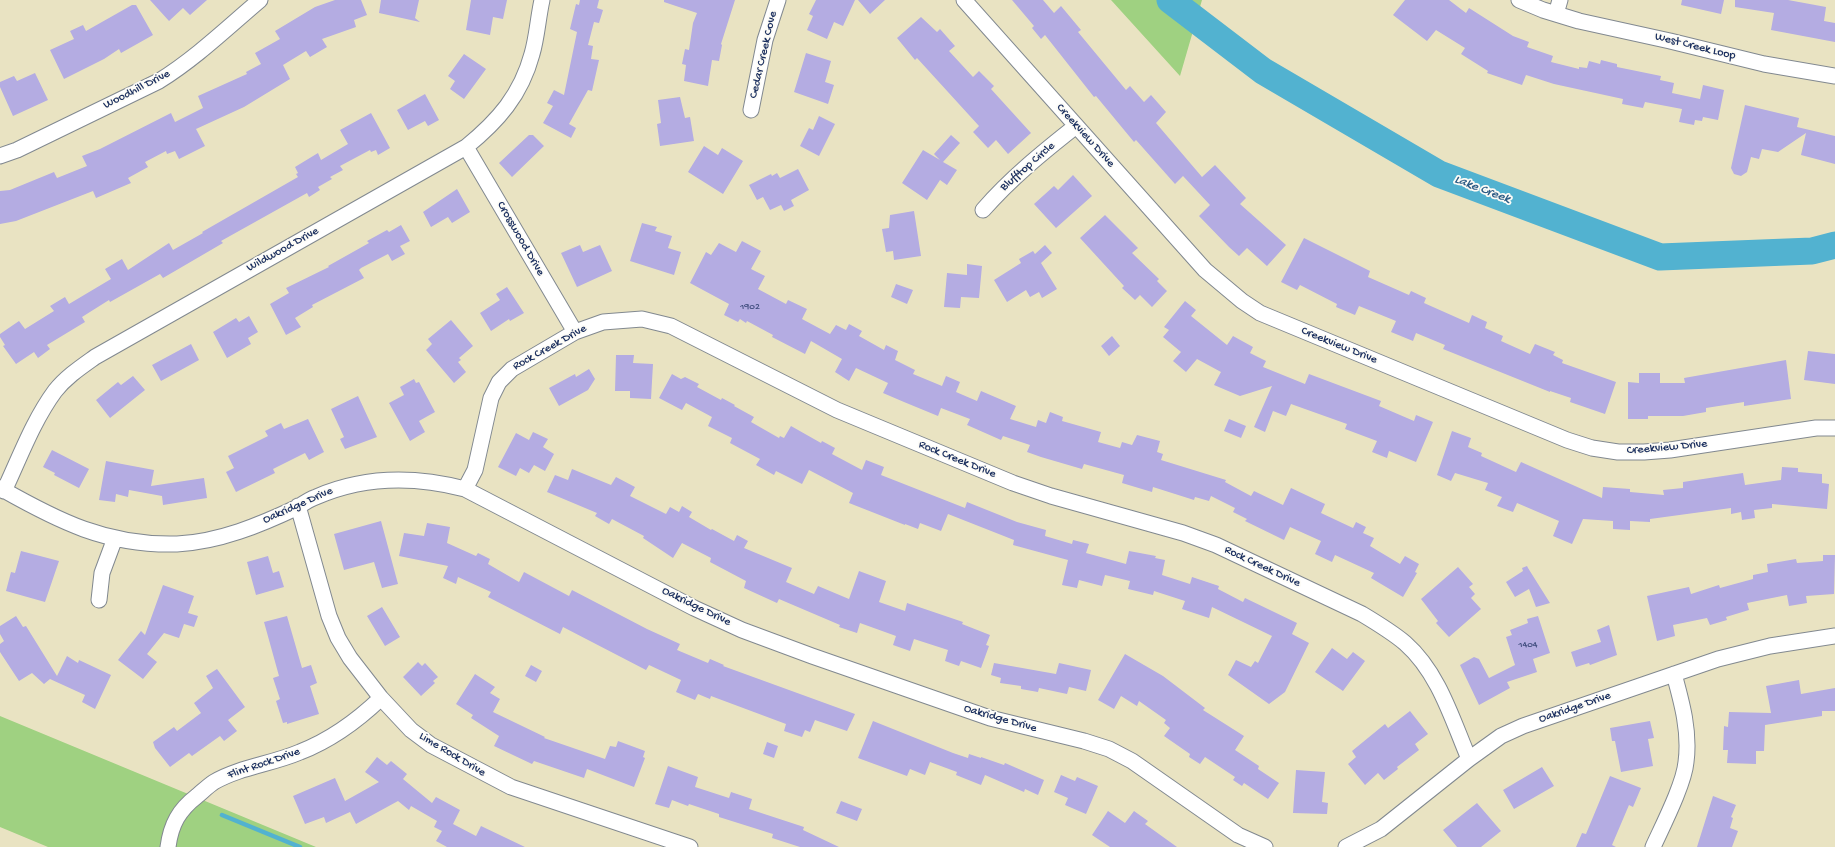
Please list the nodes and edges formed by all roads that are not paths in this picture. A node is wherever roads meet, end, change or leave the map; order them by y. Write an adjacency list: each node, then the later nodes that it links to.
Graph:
1 (260, 0): 11 (street, Woodhill Drive)
2 (542, 0): 10 (street, Wildwood Drive)
3 (778, 0): 8 (street, Cedar Creek Cove)
4 (964, 0): 9 (street, Creekview Drive)
5 (1519, 0): 6 (street, West Creek Loop)
6 (1558, 7): 7 (street, West Creek Loop)
7 (1835, 76)
8 (751, 110)
9 (1076, 126): 12 (street, Blufftop Circle); 14 (street, Creekview Drive)
10 (466, 147): 13 (street, Crosswood Drive); 15 (street, Wildwood Drive)
11 (0, 156)
12 (983, 210)
13 (574, 332): 16 (street, Rock Creek Drive); 23 (street, Rock Creek Drive)
14 (1835, 428)
15 (2, 490): 18 (street, Oakridge Drive)
16 (464, 490): 17 (street, Oakridge Drive); 27 (street, Oakridge Drive)
17 (298, 506): 18 (street, Oakridge Drive); 22 (street, Lime Rock Drive)
18 (115, 538): 19 (street)
19 (99, 600)
20 (1835, 636): 21 (street, Oakridge Drive)
21 (1674, 674): 23 (street, Oakridge Drive); 29 (street)
22 (381, 698): 25 (street, Flint Rock Drive); 26 (street, Lime Rock Drive)
23 (1469, 759): 24 (street, Oakridge Drive)
24 (1375, 841): 28 (street, Oakridge Drive)
25 (168, 847)
26 (690, 847)
27 (1265, 847)
28 (1346, 847)
29 (1653, 847)

